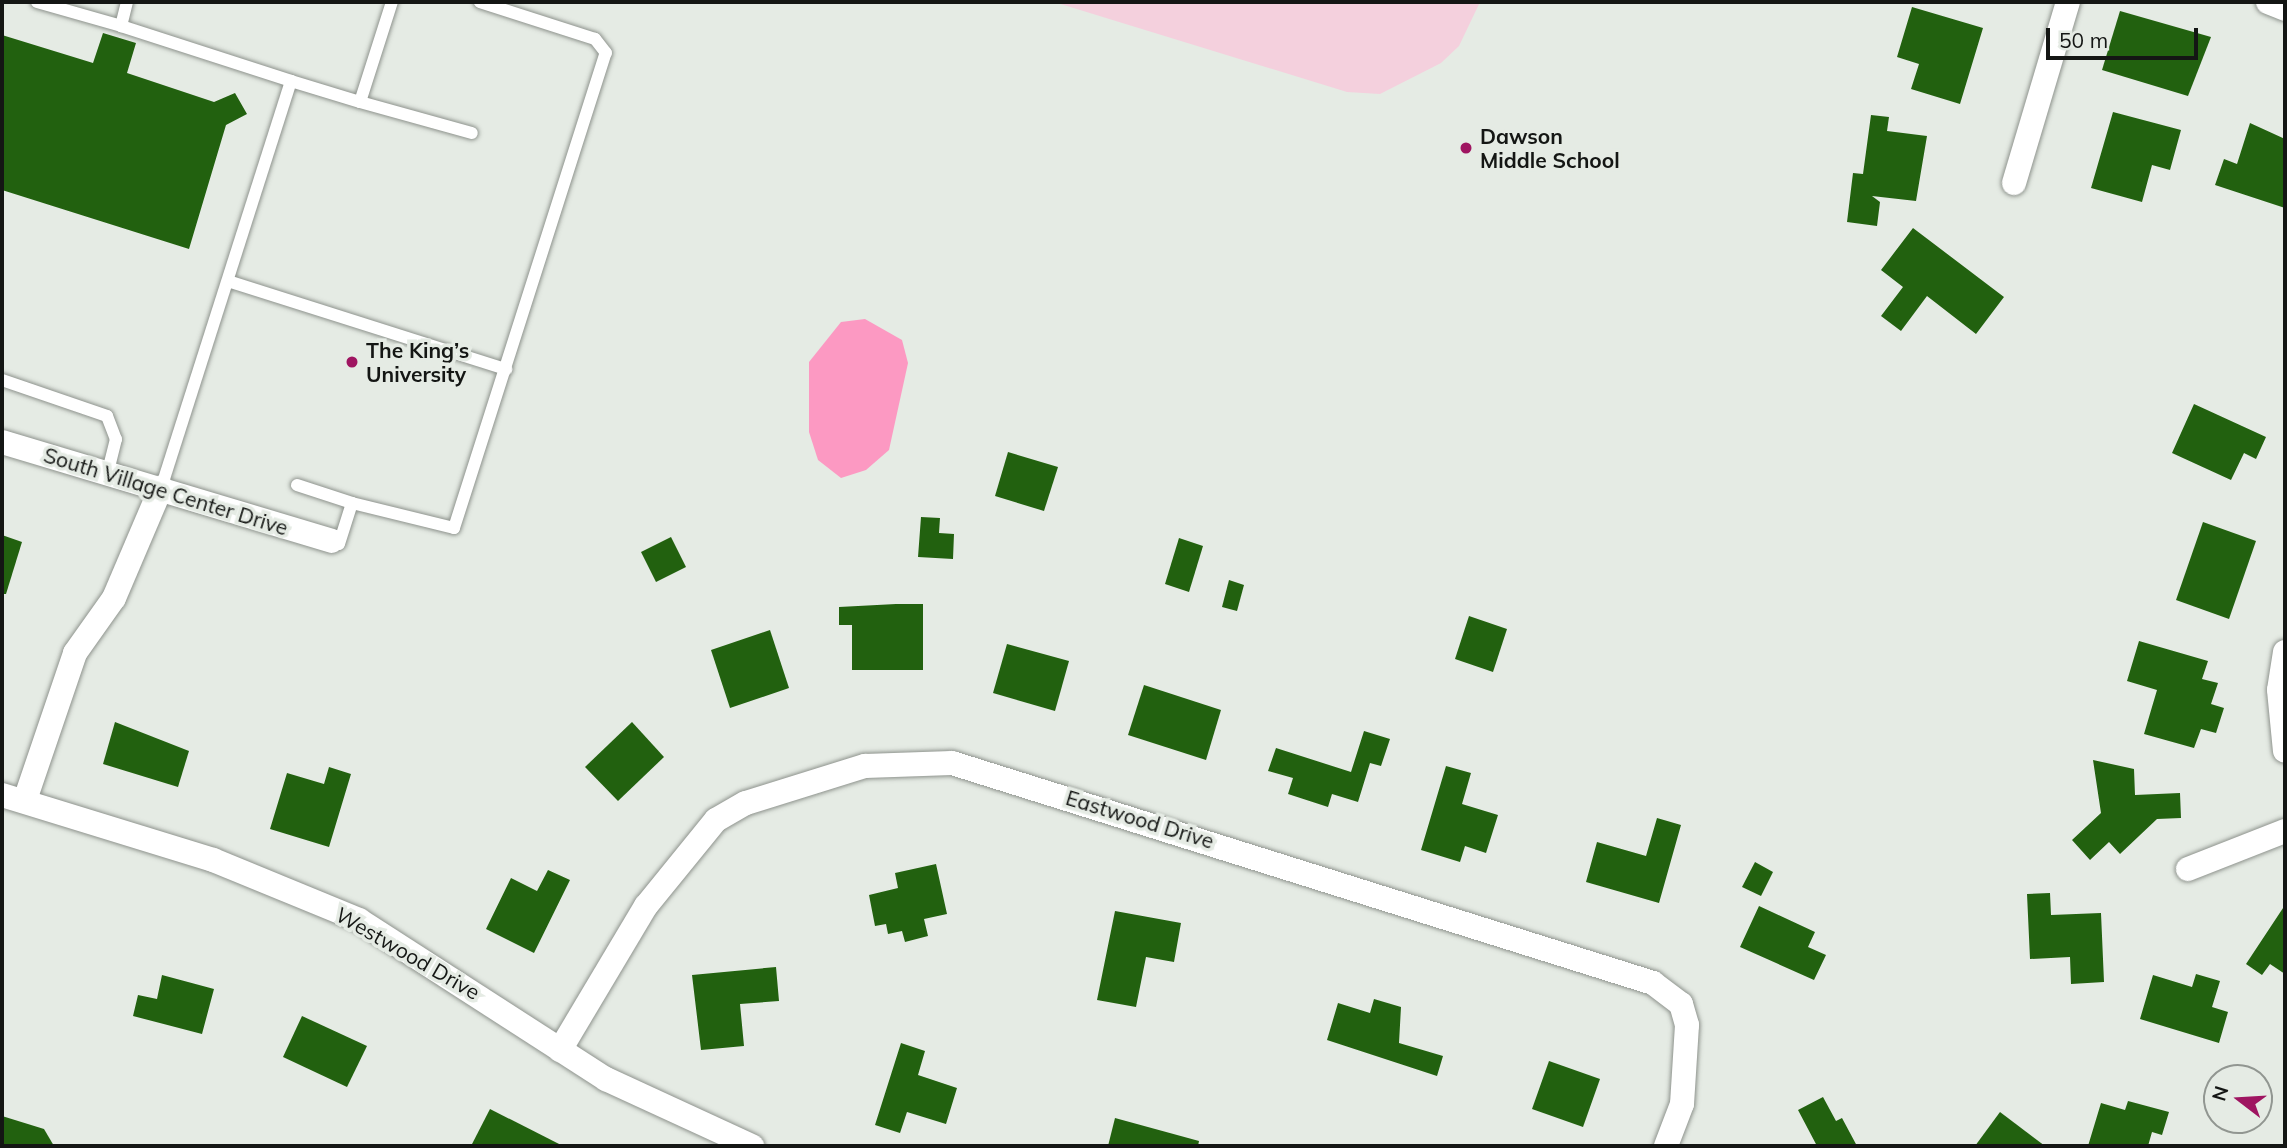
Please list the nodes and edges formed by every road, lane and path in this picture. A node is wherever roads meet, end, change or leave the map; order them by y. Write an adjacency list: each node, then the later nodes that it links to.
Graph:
1 (37, 2): 8 (lane)
2 (127, 2): 8 (lane)
3 (392, 2): 10 (lane)
4 (480, 2): 14 (lane)
5 (2068, 2): 12 (street)
6 (2268, 2): 7 (street)
7 (2285, 9)
8 (121, 26): 9 (lane)
9 (291, 81): 10 (lane); 13 (lane)
10 (360, 102): 11 (lane)
11 (472, 133)
12 (2014, 183)
13 (228, 281): 14 (lane); 19 (lane)
14 (506, 369): 20 (lane)
15 (2, 380): 17 (lane)
16 (2, 442): 17 (street, South Village Center Drive)
17 (108, 472): 19 (street, South Village Center Drive)
18 (297, 485): 20 (lane)
19 (161, 488): 21 (street, South Village Center Drive); 24 (street)
20 (352, 503): 21 (lane)
21 (331, 541)
22 (2285, 652): 23 (street)
23 (2285, 751)
24 (13, 797): 27 (street, Westwood Drive)
25 (2285, 831): 26 (street)
26 (2188, 869)
27 (560, 1050): 28 (street, Westwood Drive); 29 (street, Eastwood Drive)
28 (752, 1146)
29 (1666, 1146)

